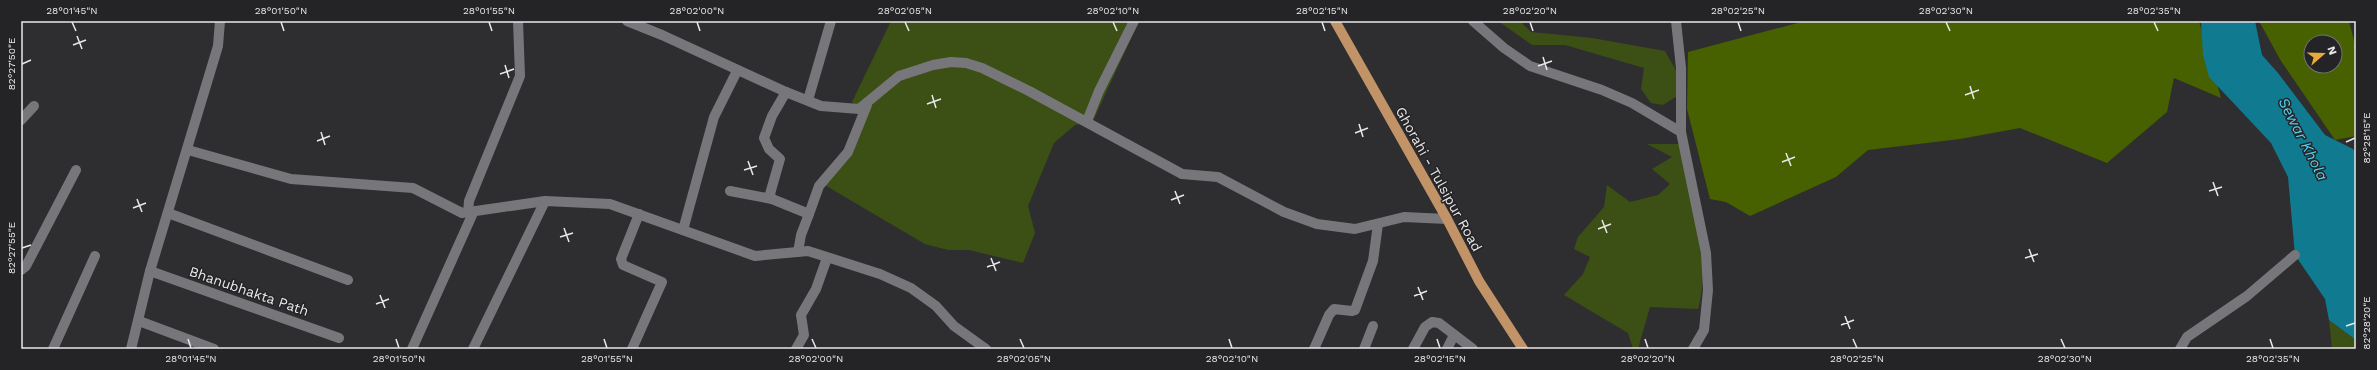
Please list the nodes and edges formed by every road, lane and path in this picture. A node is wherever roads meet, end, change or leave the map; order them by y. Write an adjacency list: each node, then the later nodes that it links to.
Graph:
1 (220, 21): 17 (street)
2 (518, 21): 23 (street)
3 (627, 21): 9 (street)
4 (831, 21): 11 (street)
5 (1134, 21): 15 (street)
6 (1335, 21): 26 (main road, Ghorahi - Tulsipur Road)
7 (1473, 21): 16 (street)
8 (1676, 21): 16 (street)
9 (737, 71): 10 (street); 28 (street)
10 (786, 92): 11 (street); 20 (street)
11 (808, 100): 12 (street)
12 (867, 104): 15 (street); 25 (street)
13 (34, 106): 14 (street)
14 (21, 120)
15 (1087, 121): 27 (street)
16 (1681, 132): 54 (street)
17 (188, 150): 22 (street); 23 (street)
18 (76, 170): 33 (street)
19 (730, 192): 20 (street)
20 (772, 199): 25 (street)
21 (545, 201): 23 (street); 24 (street); 44 (street)
22 (168, 213): 34 (street); 35 (street)
23 (471, 213): 43 (street)
24 (639, 214): 28 (street); 45 (street)
25 (808, 214): 29 (street)
26 (1447, 219): 27 (street); 53 (main road, Ghorahi - Tulsipur Road)
27 (1378, 224): 48 (street)
28 (683, 230): 29 (street)
29 (798, 252): 32 (street)
30 (2295, 254): 55 (street)
31 (95, 256): 40 (street)
32 (827, 258): 46 (street); 47 (street)
33 (21, 270)
34 (150, 271): 36 (street); 39 (street, Bhanubhakta Path)
35 (348, 280)
36 (139, 321): 41 (street); 42 (street)
37 (1373, 326): 49 (street)
38 (1454, 335): 50 (street); 51 (street); 52 (street)
39 (339, 338)
40 (53, 349)
41 (131, 349)
42 (214, 349)
43 (412, 349)
44 (473, 349)
45 (632, 349)
46 (796, 349)
47 (986, 349)
48 (1314, 349)
49 (1364, 349)
50 (1413, 349)
51 (1447, 349)
52 (1473, 349)
53 (1523, 349)
54 (1693, 349)
55 (2180, 349)

